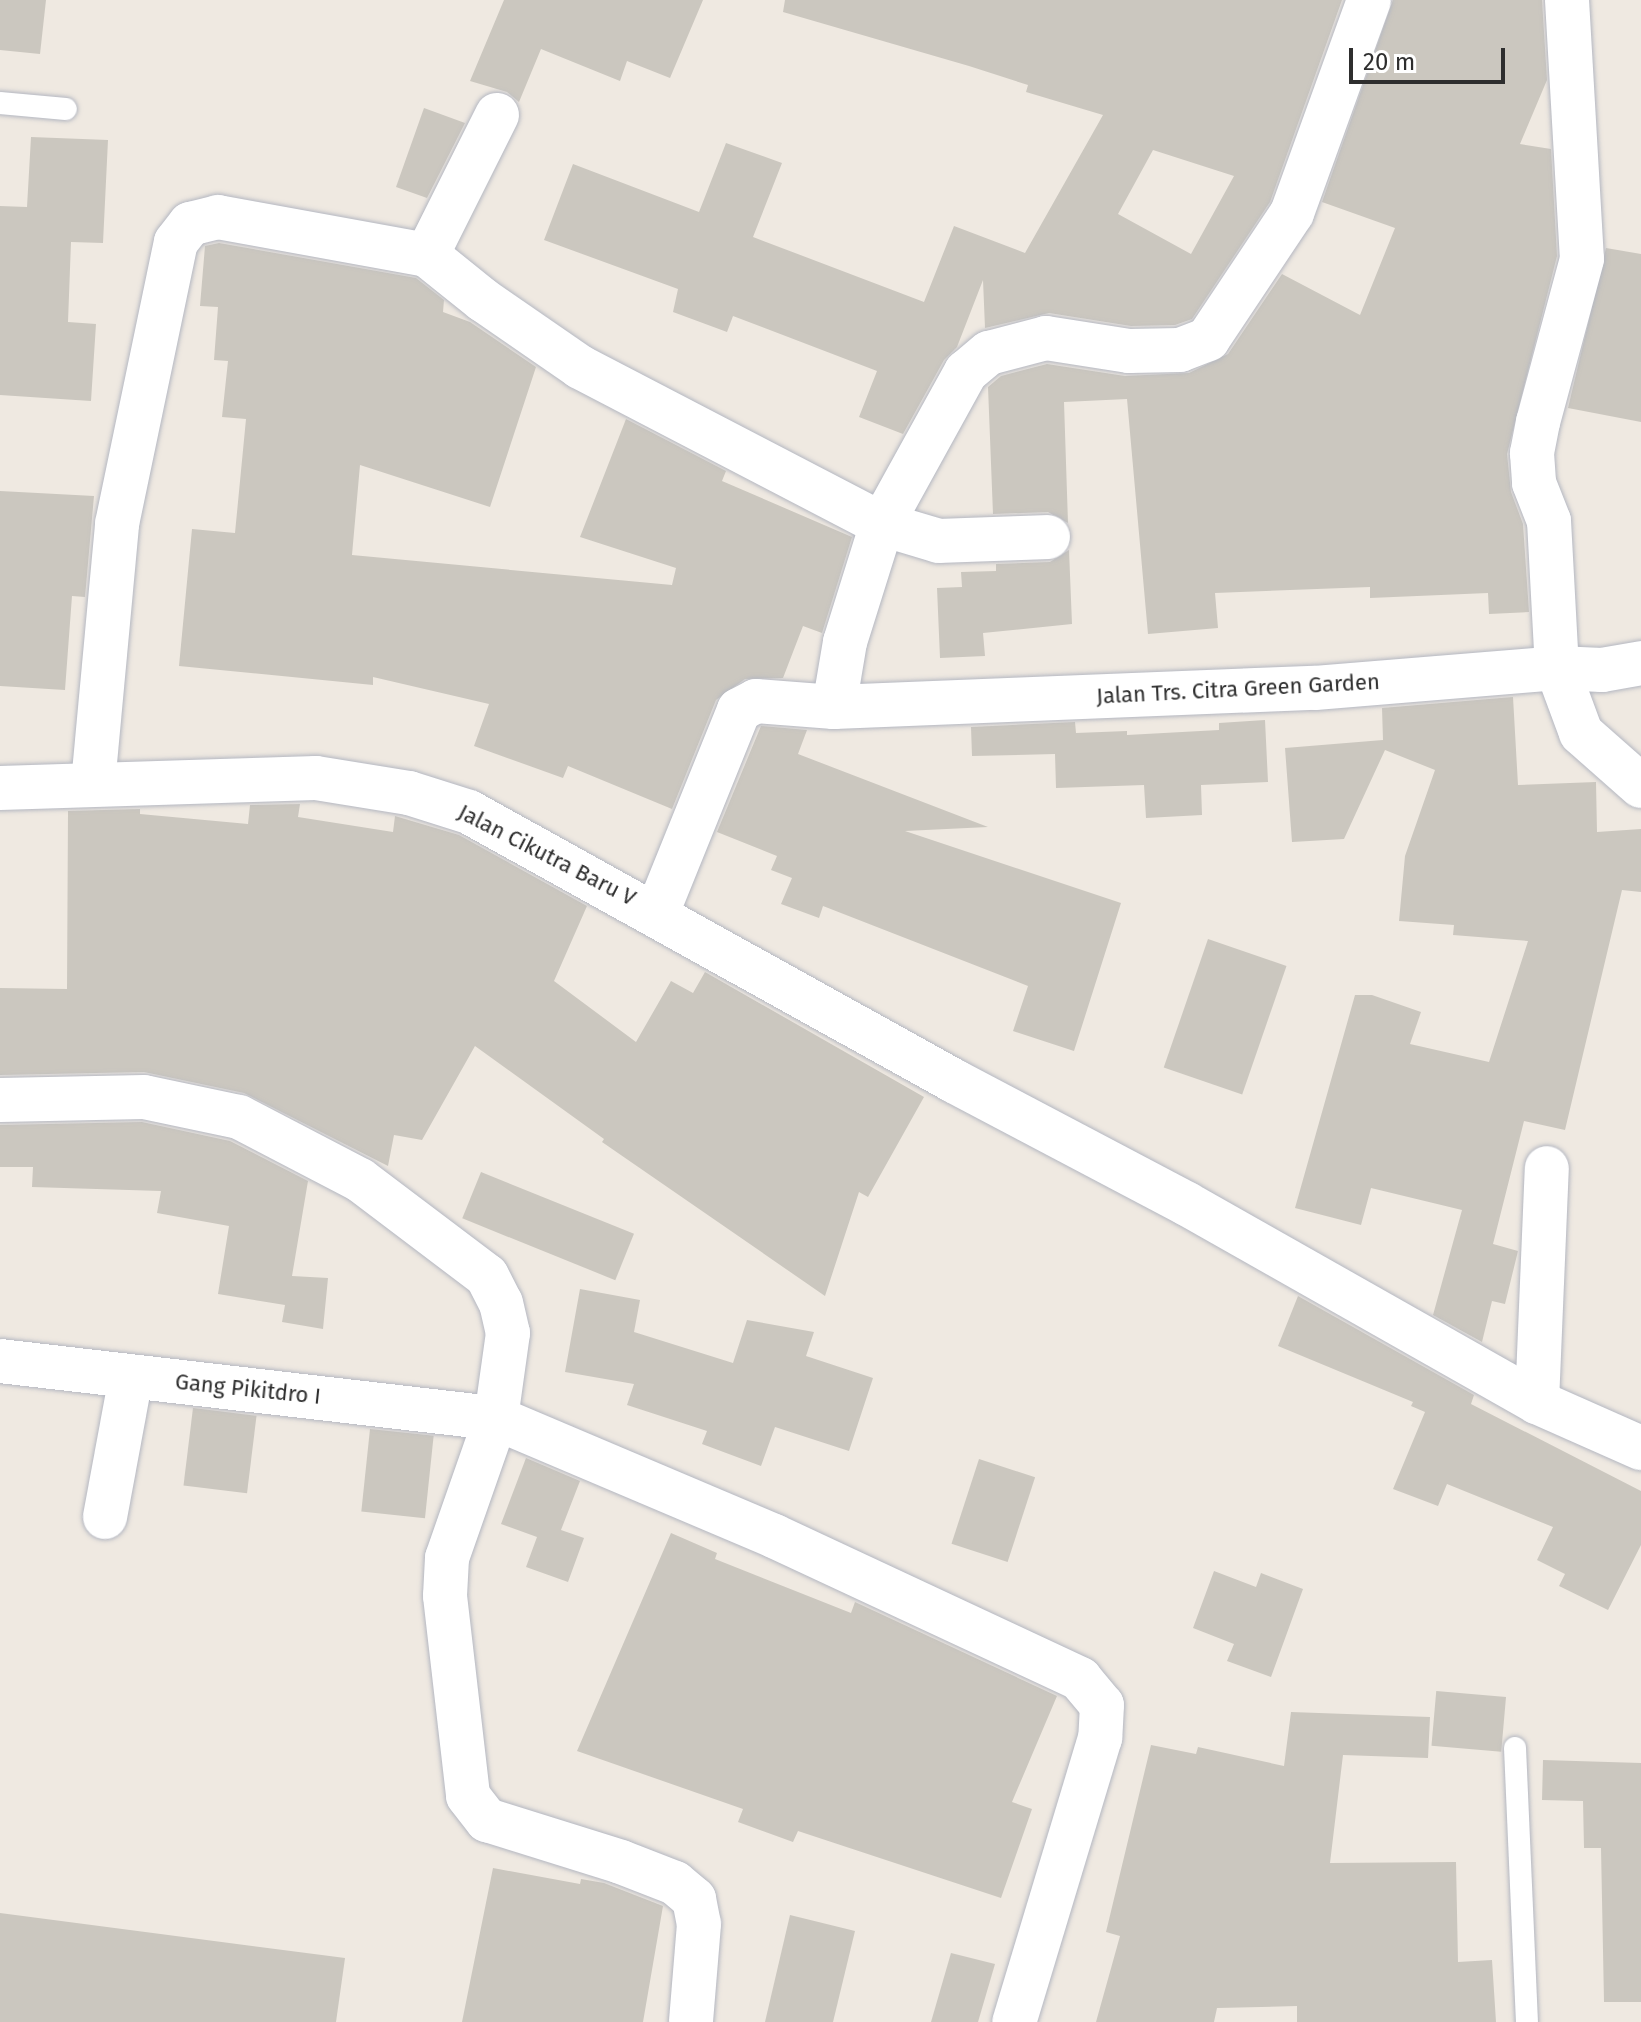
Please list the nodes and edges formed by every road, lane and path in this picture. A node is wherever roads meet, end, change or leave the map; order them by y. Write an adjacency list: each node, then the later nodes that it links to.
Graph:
1 (1369, 0): 7 (street)
2 (1567, 0): 10 (street)
3 (0, 103): 4 (lane)
4 (66, 109)
5 (497, 115): 6 (street)
6 (427, 255): 7 (street); 12 (street)
7 (882, 524): 8 (street); 11 (street)
8 (1048, 537)
9 (1641, 663): 10 (street, Jalan Trs. Citra Green Garden)
10 (1557, 668): 11 (street, Jalan Trs. Citra Green Garden); 13 (street)
11 (834, 707): 15 (street, Jalan Trs. Citra Green Garden)
12 (93, 784): 14 (street, Jalan Cikutra Baru V); 15 (street, Jalan Cikutra Baru V)
13 (1641, 786)
14 (0, 788)
15 (657, 913): 20 (street, Jalan Cikutra Baru V)
16 (0, 1100): 21 (street)
17 (1547, 1168): 20 (street)
18 (0, 1361): 19 (street, Gang Pikitdro I)
19 (131, 1377): 21 (street, Gang Pikitdro I); 23 (street)
20 (1537, 1402): 22 (street, Jalan Cikutra Baru V)
21 (496, 1418): 25 (street); 26 (street, Gang Pikitdro I)
22 (1641, 1448)
23 (105, 1517)
24 (1515, 1748): 27 (lane)
25 (691, 2022)
26 (1014, 2022)
27 (1527, 2022)

